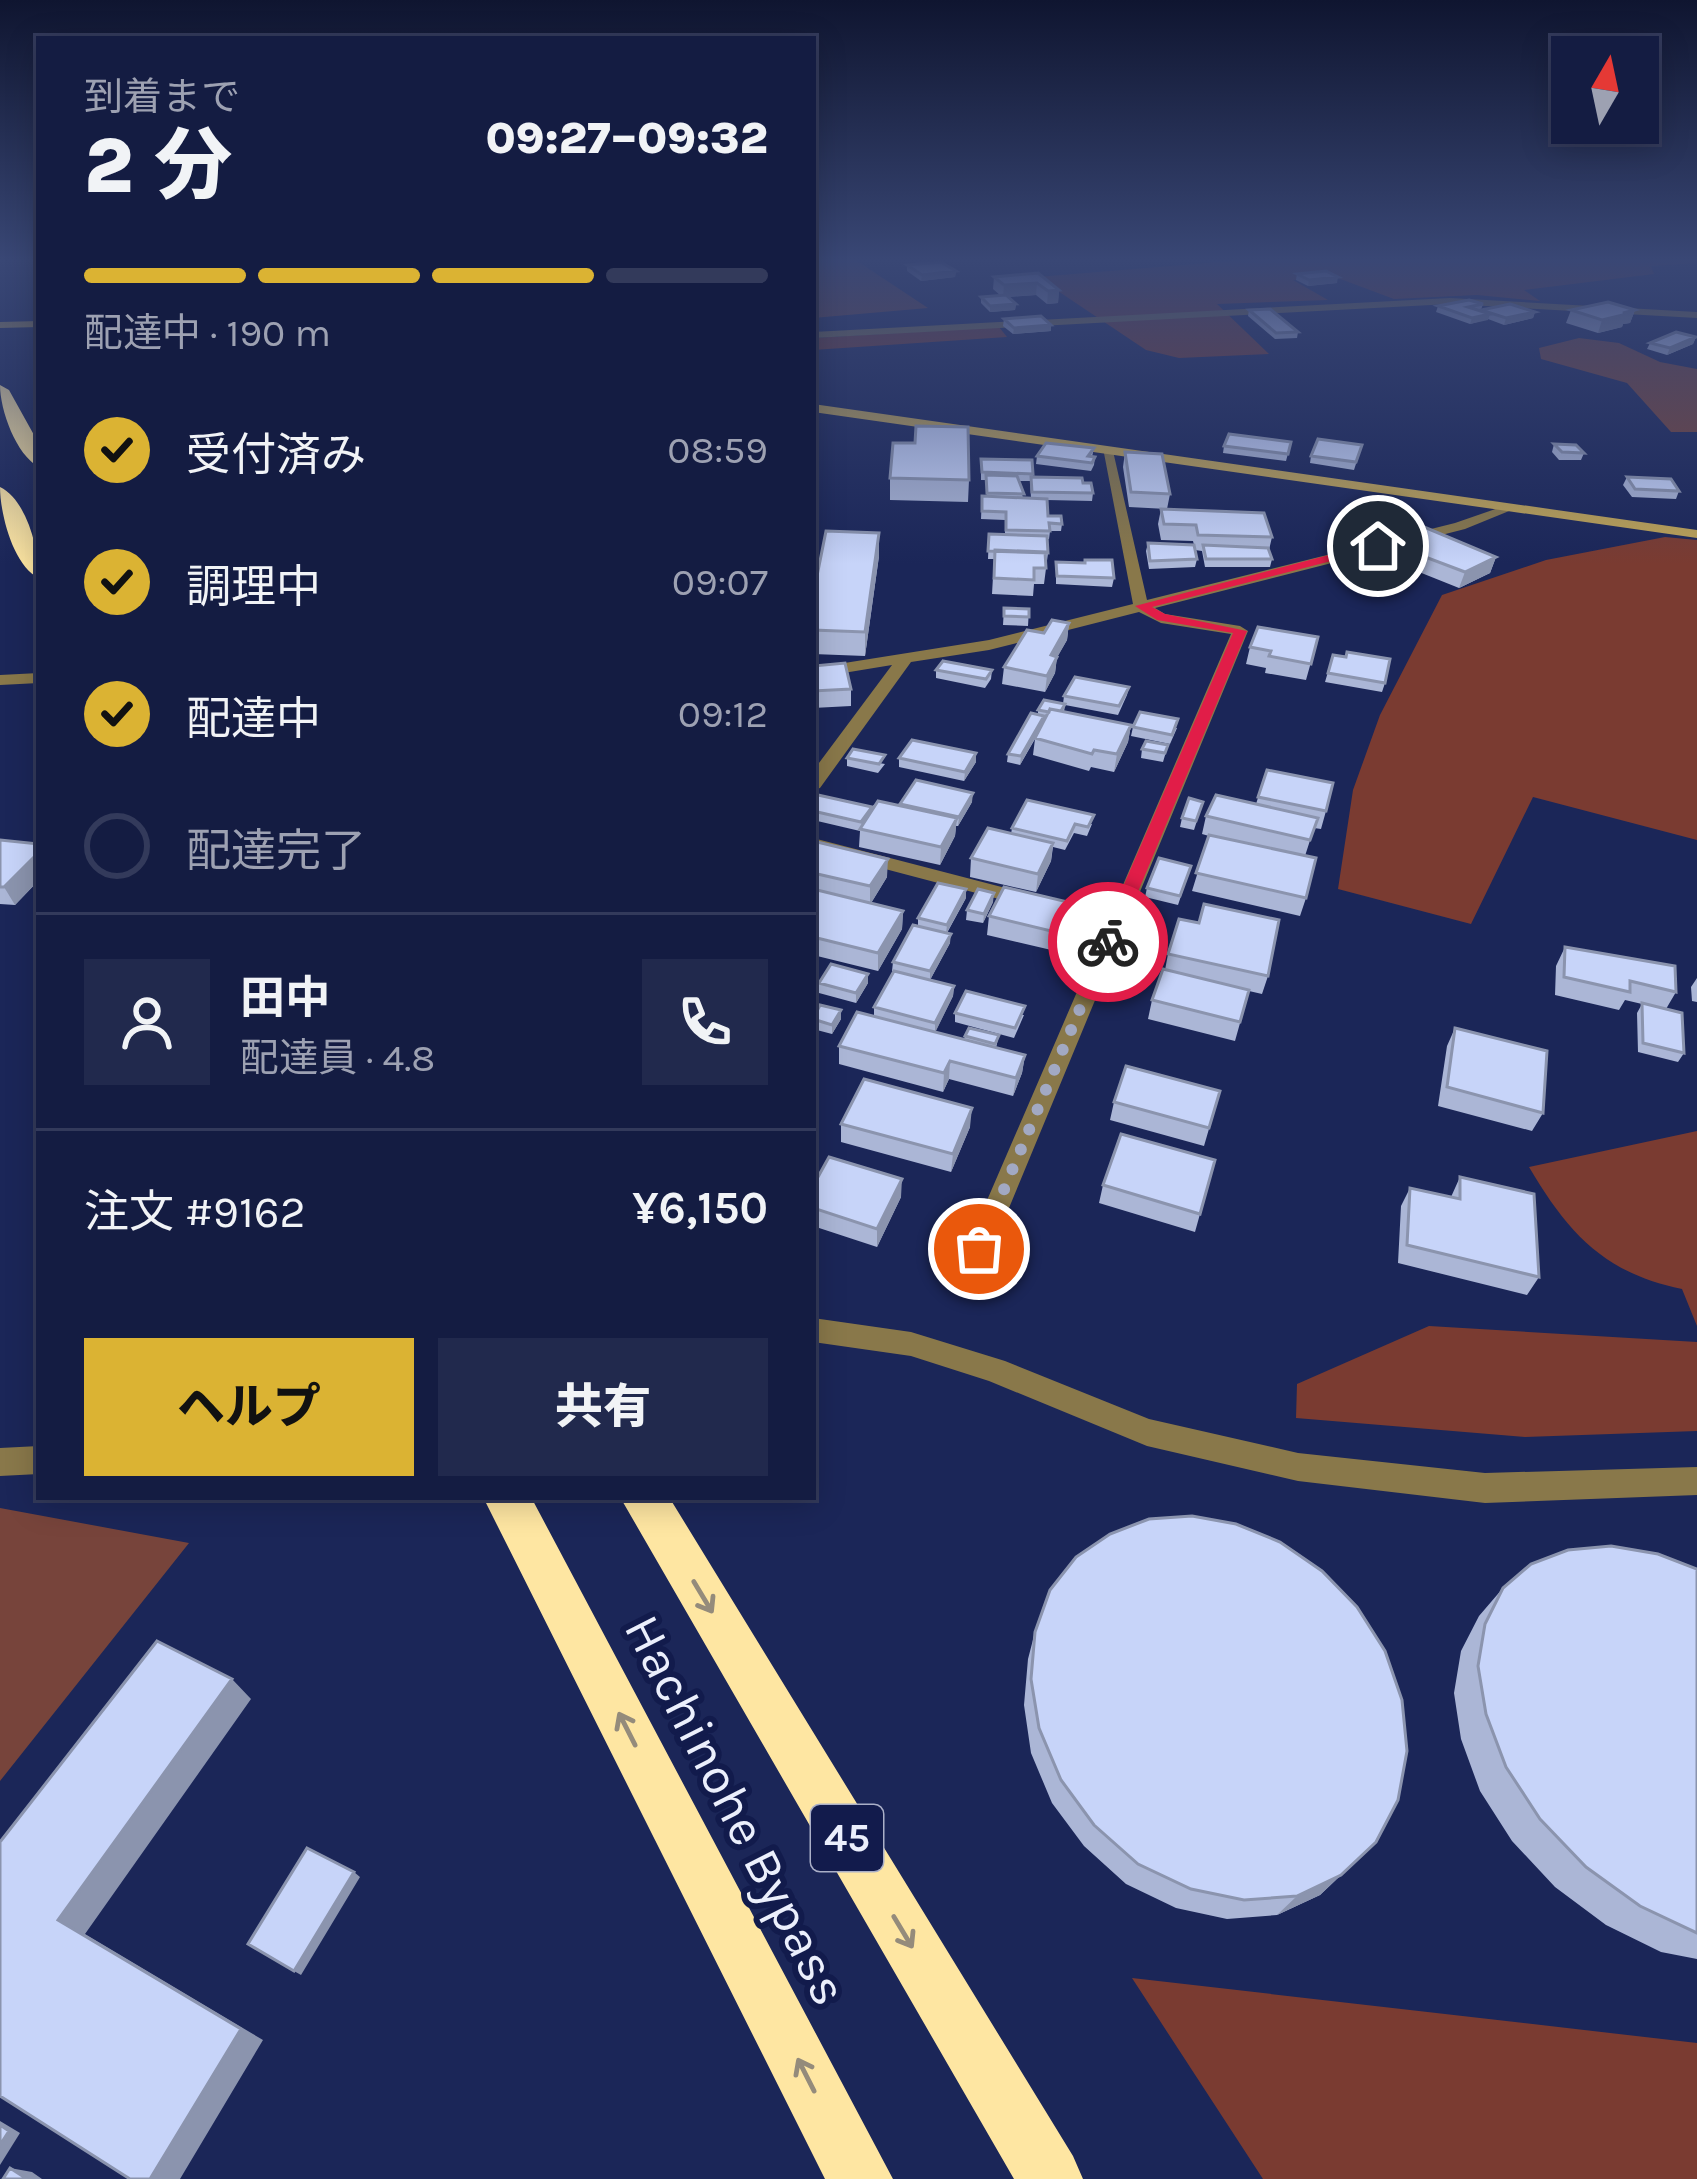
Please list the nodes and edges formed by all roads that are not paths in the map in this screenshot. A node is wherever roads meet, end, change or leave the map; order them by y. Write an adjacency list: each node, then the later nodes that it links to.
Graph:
1 (0, 390): 4 (highway)
2 (816, 408): 3 (street)
3 (1106, 451): 6 (street); 9 (street)
4 (36, 456)
5 (0, 493): 8 (highway)
6 (1507, 509): 7 (street); 9 (street)
7 (1697, 534)
8 (36, 565)
9 (1141, 606): 10 (street); 16 (street)
10 (903, 662): 11 (street); 14 (street)
11 (816, 673)
12 (36, 678): 13 (street)
13 (0, 680)
14 (816, 780)
15 (816, 845): 16 (street)
16 (1116, 923): 17 (street)
17 (979, 1249)
18 (816, 1330): 21 (street)
19 (36, 1460): 20 (street)
20 (0, 1462)
21 (1697, 1481)
22 (508, 1500): 24 (highway, Hachinohe Bypass, one-way to 22)
23 (645, 1500): 25 (highway, Hachinohe Bypass / 45, one-way to 25)
24 (860, 2179)
25 (1050, 2179)

